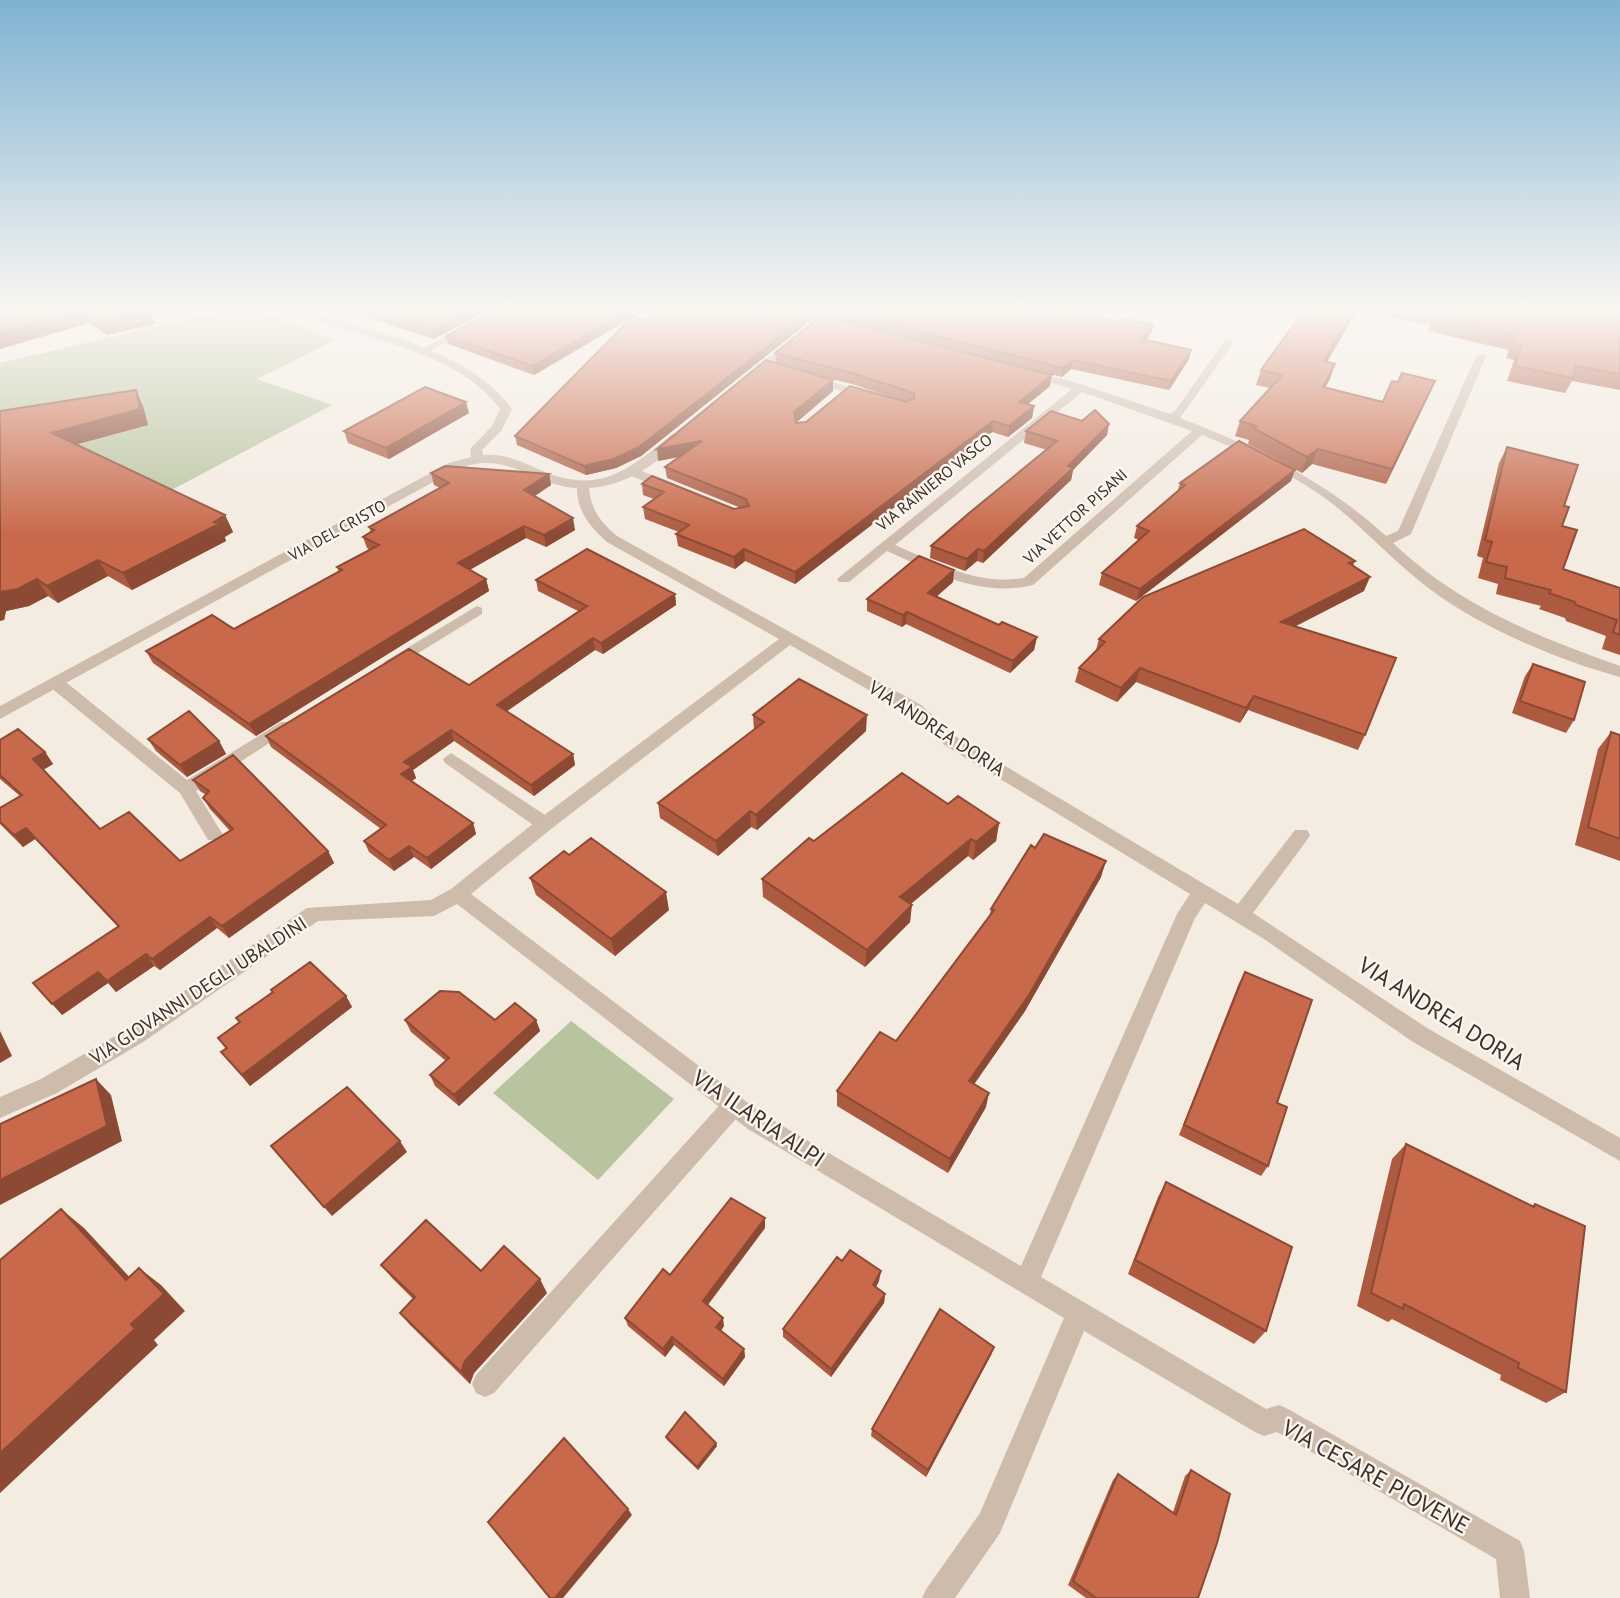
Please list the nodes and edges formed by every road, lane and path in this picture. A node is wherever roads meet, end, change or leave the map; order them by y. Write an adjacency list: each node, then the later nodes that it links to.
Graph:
1 (487, 387): 11 (street)
2 (827, 387): 7 (street)
3 (1075, 387): 6 (street)
4 (1198, 387): 8 (street)
5 (1468, 387): 15 (street)
6 (1080, 388): 8 (street); 16 (street, VIA RAINIERO VASCO)
7 (883, 400)
8 (1169, 420): 10 (street)
9 (690, 426): 12 (street, VIA DEL CRISTO)
10 (1198, 432): 15 (street); 16 (street, VIA VETTOR PISANI)
11 (477, 459): 13 (street, VIA DEL CRISTO); 22 (street, VIA DEL CRISTO)
12 (631, 471): 13 (street, VIA DEL CRISTO); 14 (street)
13 (583, 486): 19 (street, VIA ANDREA DORIA)
14 (680, 491)
15 (1385, 541): 21 (street)
16 (884, 545): 17 (street, VIA RAINIERO VASCO)
17 (844, 579)
18 (477, 611): 20 (street)
19 (790, 638): 27 (street, VIA GIOVANNI DEGLI UBALDINI); 30 (street, VIA ANDREA DORIA)
20 (382, 668)
21 (1620, 672)
22 (56, 683): 23 (street, VIA DEL CRISTO); 26 (street)
23 (0, 713)
24 (302, 716): 26 (street)
25 (451, 759): 27 (street)
26 (186, 789): 28 (street)
27 (545, 824): 31 (street, VIA GIOVANNI DEGLI UBALDINI)
28 (214, 835)
29 (1301, 835): 32 (street)
30 (1203, 891): 32 (street, VIA ANDREA DORIA); 36 (street)
31 (458, 894): 33 (street, VIA ILARIA ALPI); 34 (street, VIA GIOVANNI DEGLI UBALDINI)
32 (1241, 914): 35 (street, VIA ANDREA DORIA)
33 (734, 1105): 36 (street, VIA ILARIA ALPI); 38 (street)
34 (0, 1108)
35 (1620, 1150)
36 (1026, 1283): 37 (street, VIA ILARIA ALPI)
37 (1079, 1313): 39 (street); 40 (street, VIA CESARE PIOVENE)
38 (485, 1384)
39 (937, 1598)
40 (1515, 1598)

